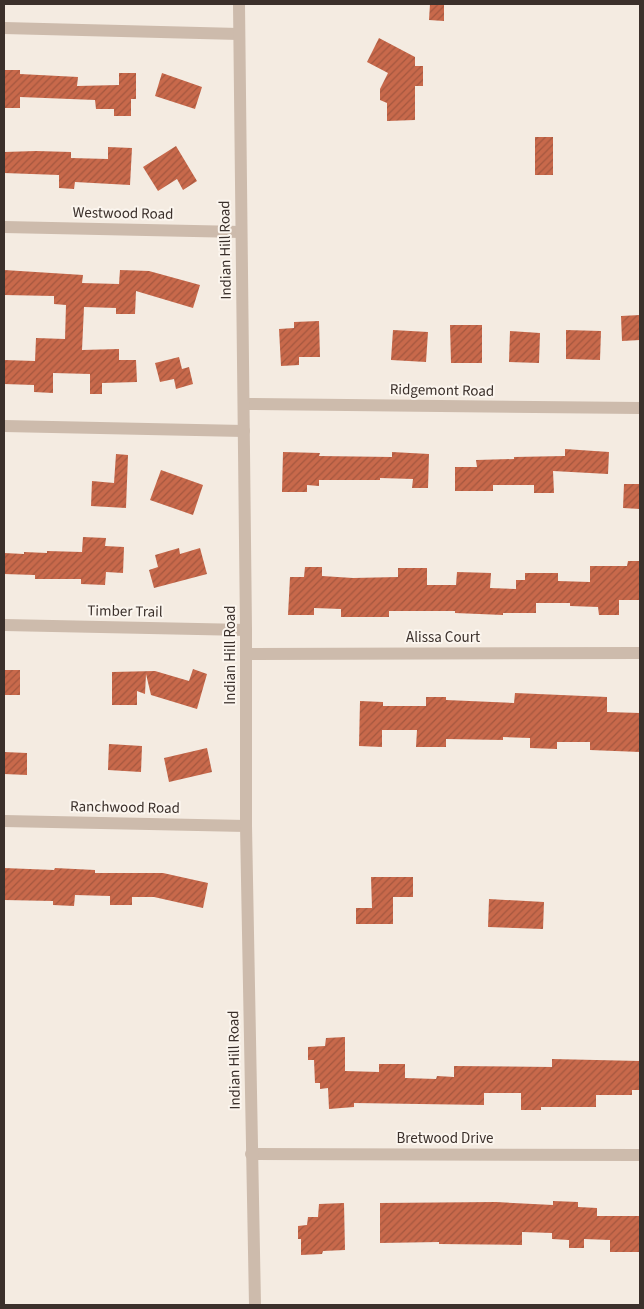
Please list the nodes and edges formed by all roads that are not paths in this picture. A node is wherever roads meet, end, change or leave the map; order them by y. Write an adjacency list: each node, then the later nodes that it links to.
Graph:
1 (239, 4): 3 (street, Indian Hill Road)
2 (4, 28): 3 (street)
3 (239, 34): 5 (street, Indian Hill Road)
4 (4, 227): 5 (street, Westwood Road)
5 (241, 232): 6 (street, Indian Hill Road)
6 (244, 404): 7 (street, Ridgemont Road); 9 (street, Indian Hill Road)
7 (640, 408)
8 (4, 426): 9 (street)
9 (244, 431): 11 (street, Indian Hill Road)
10 (4, 625): 11 (street, Timber Trail)
11 (246, 630): 13 (street, Indian Hill Road)
12 (640, 653): 13 (street, Alissa Court)
13 (246, 654): 15 (street, Indian Hill Road)
14 (4, 821): 15 (street, Ranchwood Road)
15 (246, 826): 16 (street, Indian Hill Road)
16 (251, 1154): 17 (street, Bretwood Drive); 18 (street, Indian Hill Road)
17 (639, 1156)
18 (255, 1305)

